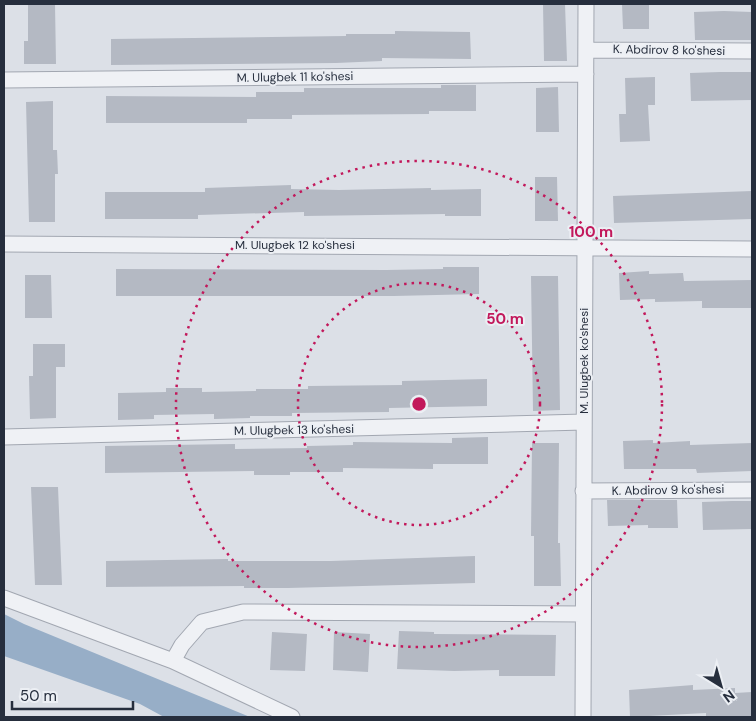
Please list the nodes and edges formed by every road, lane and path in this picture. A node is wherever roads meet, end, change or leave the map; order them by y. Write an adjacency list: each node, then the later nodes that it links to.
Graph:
1 (586, 4): 2 (street, M. Ulugbek ko'shesi)
2 (586, 50): 3 (street, K. Abdirov 8 ko'shesi); 4 (street, M. Ulugbek ko'shesi)
3 (752, 51)
4 (586, 74): 5 (street, M. Ulugbek 11 ko'shesi); 7 (street, M. Ulugbek ko'shesi)
5 (4, 80)
6 (4, 244): 7 (street, M. Ulugbek 12 ko'shesi)
7 (585, 247): 8 (street, M. Ulugbek 12 ko'shesi); 9 (street, M. Ulugbek ko'shesi)
8 (752, 250)
9 (584, 422): 10 (street, M. Ulugbek 13 ko'shesi); 12 (street, M. Ulugbek ko'shesi)
10 (4, 437)
11 (752, 490): 12 (street, K. Abdirov 9 ko'shesi)
12 (583, 491): 14 (street, M. Ulugbek ko'shesi)
13 (4, 598): 15 (street)
14 (583, 614): 15 (street); 17 (street, M. Ulugbek ko'shesi)
15 (172, 660): 16 (street)
16 (292, 717)
17 (582, 717)

